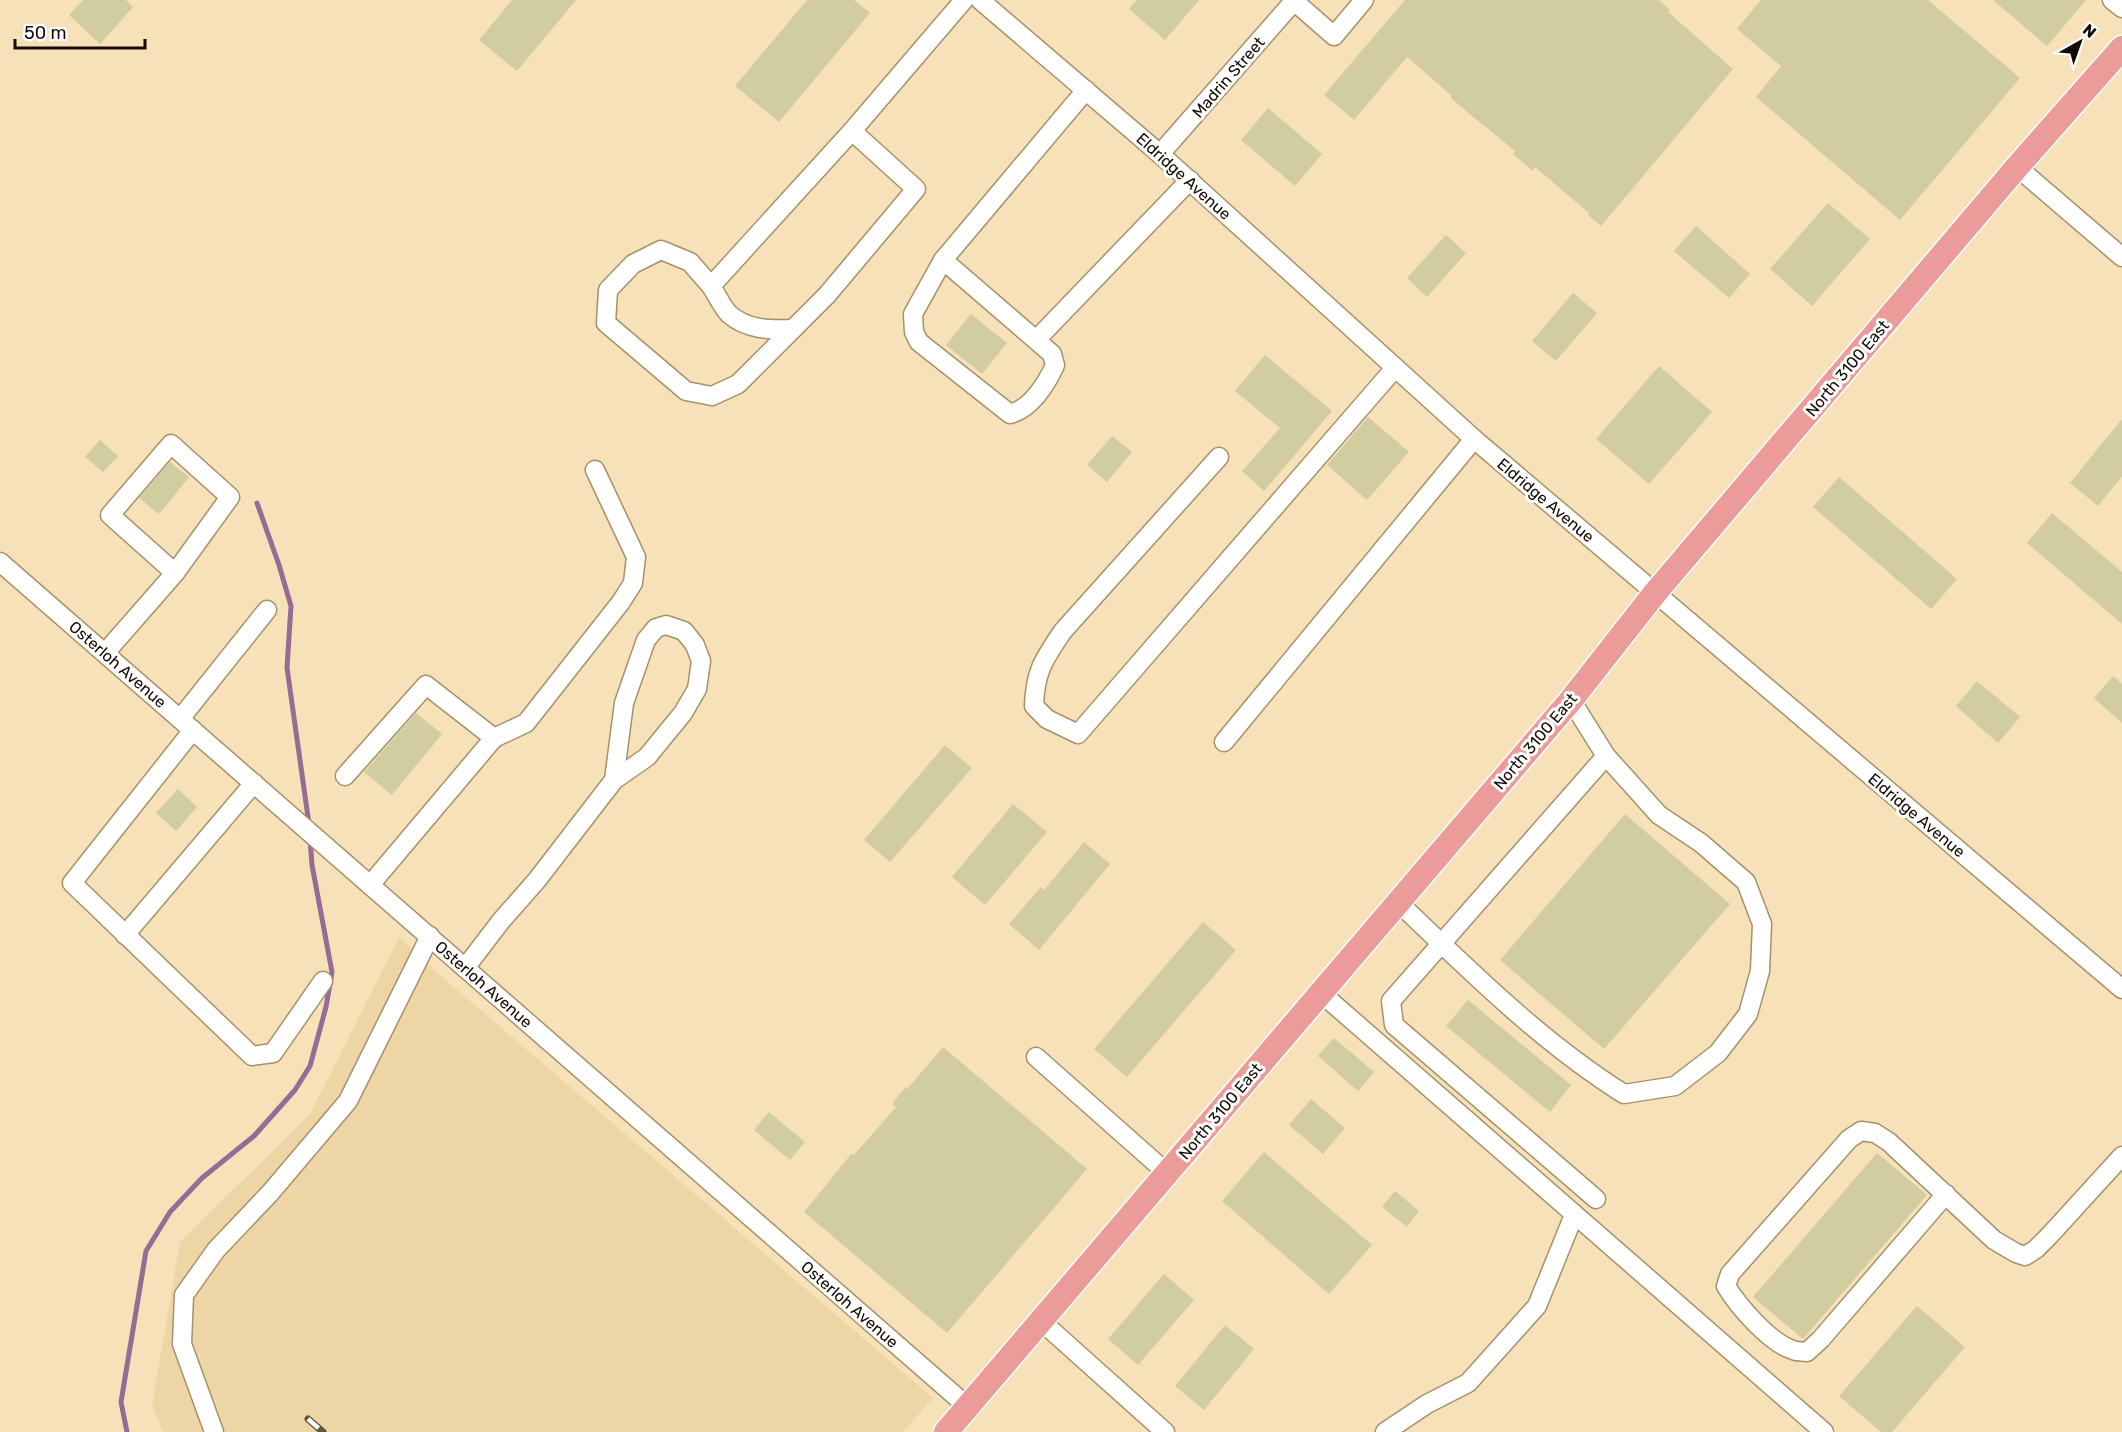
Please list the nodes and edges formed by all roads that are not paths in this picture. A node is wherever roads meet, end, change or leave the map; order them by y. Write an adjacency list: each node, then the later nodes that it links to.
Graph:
1 (964, 0): 9 (street)
2 (980, 0): 8 (street, Eldridge Avenue)
3 (1294, 0): 4 (street); 10 (street, Madrin Street)
4 (1364, 0)
5 (2112, 0): 6 (street)
6 (2122, 8)
7 (2122, 48): 11 (main road, North 3100 East)
8 (1086, 90): 10 (street, Eldridge Avenue); 14 (street)
9 (852, 132): 15 (street); 16 (street)
10 (1160, 154): 12 (street, Eldridge Avenue)
11 (2018, 167): 13 (street); 24 (main road, North 3100 East)
12 (1190, 180): 17 (street); 18 (street, Eldridge Avenue)
13 (2122, 257)
14 (944, 260): 17 (street); 17 (street)
15 (711, 286): 16 (street); 16 (street)
16 (793, 329)
17 (1036, 340)
18 (1395, 368): 19 (street, Eldridge Avenue); 20 (street)
19 (1474, 439): 24 (street, Eldridge Avenue); 30 (street)
20 (1219, 457)
21 (595, 470): 29 (street)
22 (0, 561): 26 (street, Osterloh Avenue)
23 (175, 573): 23 (street); 26 (street)
24 (1655, 593): 27 (main road, North 3100 East); 42 (street, Eldridge Avenue)
25 (267, 610): 28 (street)
26 (105, 653): 28 (street, Osterloh Avenue)
27 (1571, 700): 31 (street); 36 (main road, North 3100 East)
28 (187, 724): 34 (street, Osterloh Avenue); 37 (street)
29 (494, 738): 32 (street); 35 (street)
30 (1224, 742)
31 (1606, 756): 39 (street); 39 (street)
32 (345, 776)
33 (614, 780): 33 (street); 40 (street)
34 (254, 783): 35 (street, Osterloh Avenue); 37 (street)
35 (370, 885): 38 (street, Osterloh Avenue)
36 (1398, 902): 39 (street); 43 (main road, North 3100 East)
37 (125, 935): 41 (street)
38 (430, 936): 40 (street, Osterloh Avenue); 52 (street)
39 (1443, 944): 48 (street)
40 (465, 968): 51 (street, Osterloh Avenue)
41 (323, 981)
42 (2122, 989)
43 (1321, 993): 46 (main road, North 3100 East); 49 (street)
44 (1036, 1057): 46 (street)
45 (2122, 1156): 47 (street)
46 (1167, 1173): 50 (main road, North 3100 East)
47 (1946, 1194): 47 (street)
48 (1596, 1199)
49 (1574, 1215): 55 (street); 56 (street)
50 (1041, 1322): 51 (main road, North 3100 East); 54 (street)
51 (968, 1407): 53 (main road, North 3100 East)
52 (214, 1432)
53 (946, 1432)
54 (1165, 1432)
55 (1385, 1432)
56 (1824, 1432)

